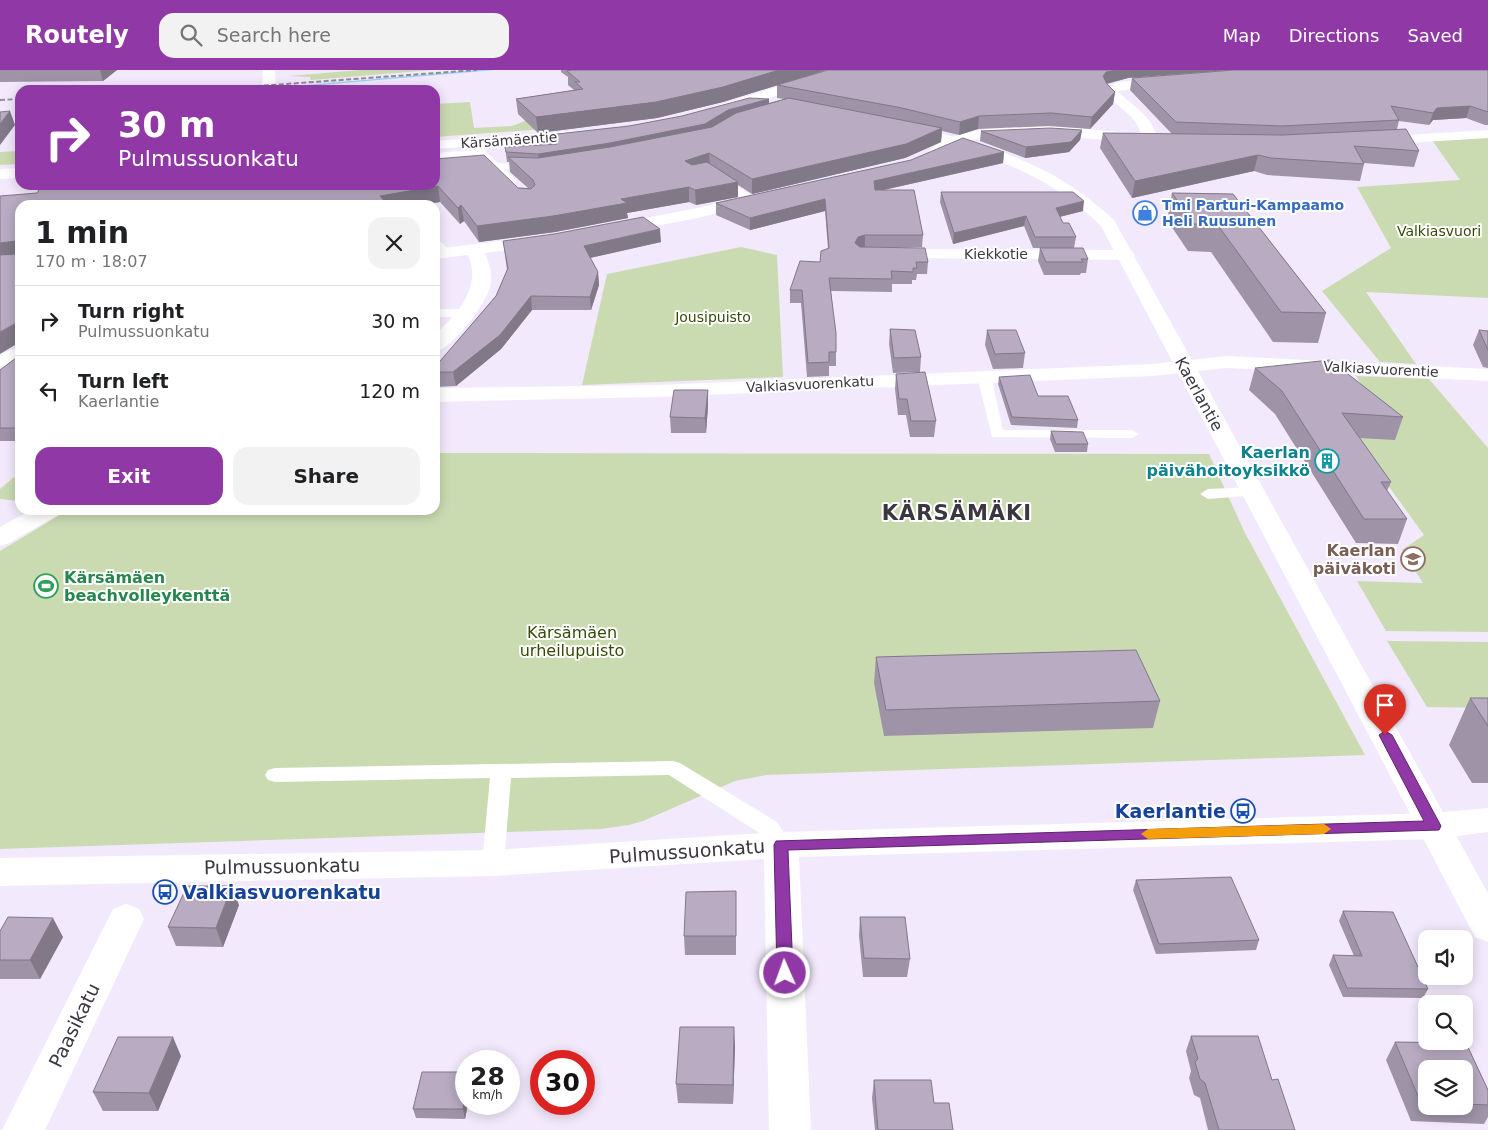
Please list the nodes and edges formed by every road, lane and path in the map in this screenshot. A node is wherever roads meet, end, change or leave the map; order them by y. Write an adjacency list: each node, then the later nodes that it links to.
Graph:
1 (270, 70): 4 (street)
2 (845, 70): 5 (street)
3 (1176, 81): 11 (street)
4 (269, 85)
5 (752, 99): 6 (street); 7 (street)
6 (795, 109)
7 (705, 113)
8 (884, 125): 12 (street, Kaerlantie)
9 (604, 132): 16 (street, Kärsämäentie)
10 (1488, 134): 14 (street)
11 (1148, 140): 12 (street); 13 (street)
12 (957, 142): 18 (street); 32 (street, Kaerlantie)
13 (1166, 142)
14 (1361, 142)
15 (440, 146): 16 (street, Kärsämäentie)
16 (479, 148): 17 (lane); 19 (street)
17 (440, 155)
18 (916, 162)
19 (494, 166): 20 (lane); 24 (street)
20 (539, 168)
21 (15, 172): 23 (street)
22 (710, 172): 26 (lane)
23 (0, 174)
24 (520, 192)
25 (769, 195): 26 (street)
26 (751, 199): 27 (street)
27 (601, 232)
28 (559, 238): 30 (street)
29 (440, 250): 30 (street)
30 (475, 251): 34 (street)
31 (875, 254): 32 (street, Kiekkotie)
32 (1126, 255): 38 (street, Kaerlantie)
33 (440, 313): 34 (lane)
34 (466, 313): 35 (street)
35 (440, 341)
36 (15, 354): 37 (street)
37 (0, 361)
38 (1184, 366): 39 (street, Valkiasvuorentie); 40 (street, Valkiasvuorenkatu); 43 (street, Kaerlantie)
39 (1488, 375)
40 (984, 376): 41 (street, Valkiasvuorenkatu); 42 (lane)
41 (440, 395)
42 (1132, 434)
43 (1253, 492): 44 (lane); 50 (street, Kaerlantie)
44 (1208, 494)
45 (39, 515): 46 (street)
46 (0, 538)
47 (501, 770): 48 (lane); 51 (lane); 52 (lane)
48 (275, 775)
49 (1488, 820): 50 (street, Pulmussuonkatu)
50 (1434, 826): 51 (street, Pulmussuonkatu); 55 (street, Kaerlantie)
51 (781, 845): 52 (street, Pulmussuonkatu); 57 (street)
52 (493, 863): 53 (street, Pulmussuonkatu)
53 (0, 872)
54 (126, 919): 56 (street, Paasikatu)
55 (1488, 927)
56 (23, 1130)
57 (790, 1130)

